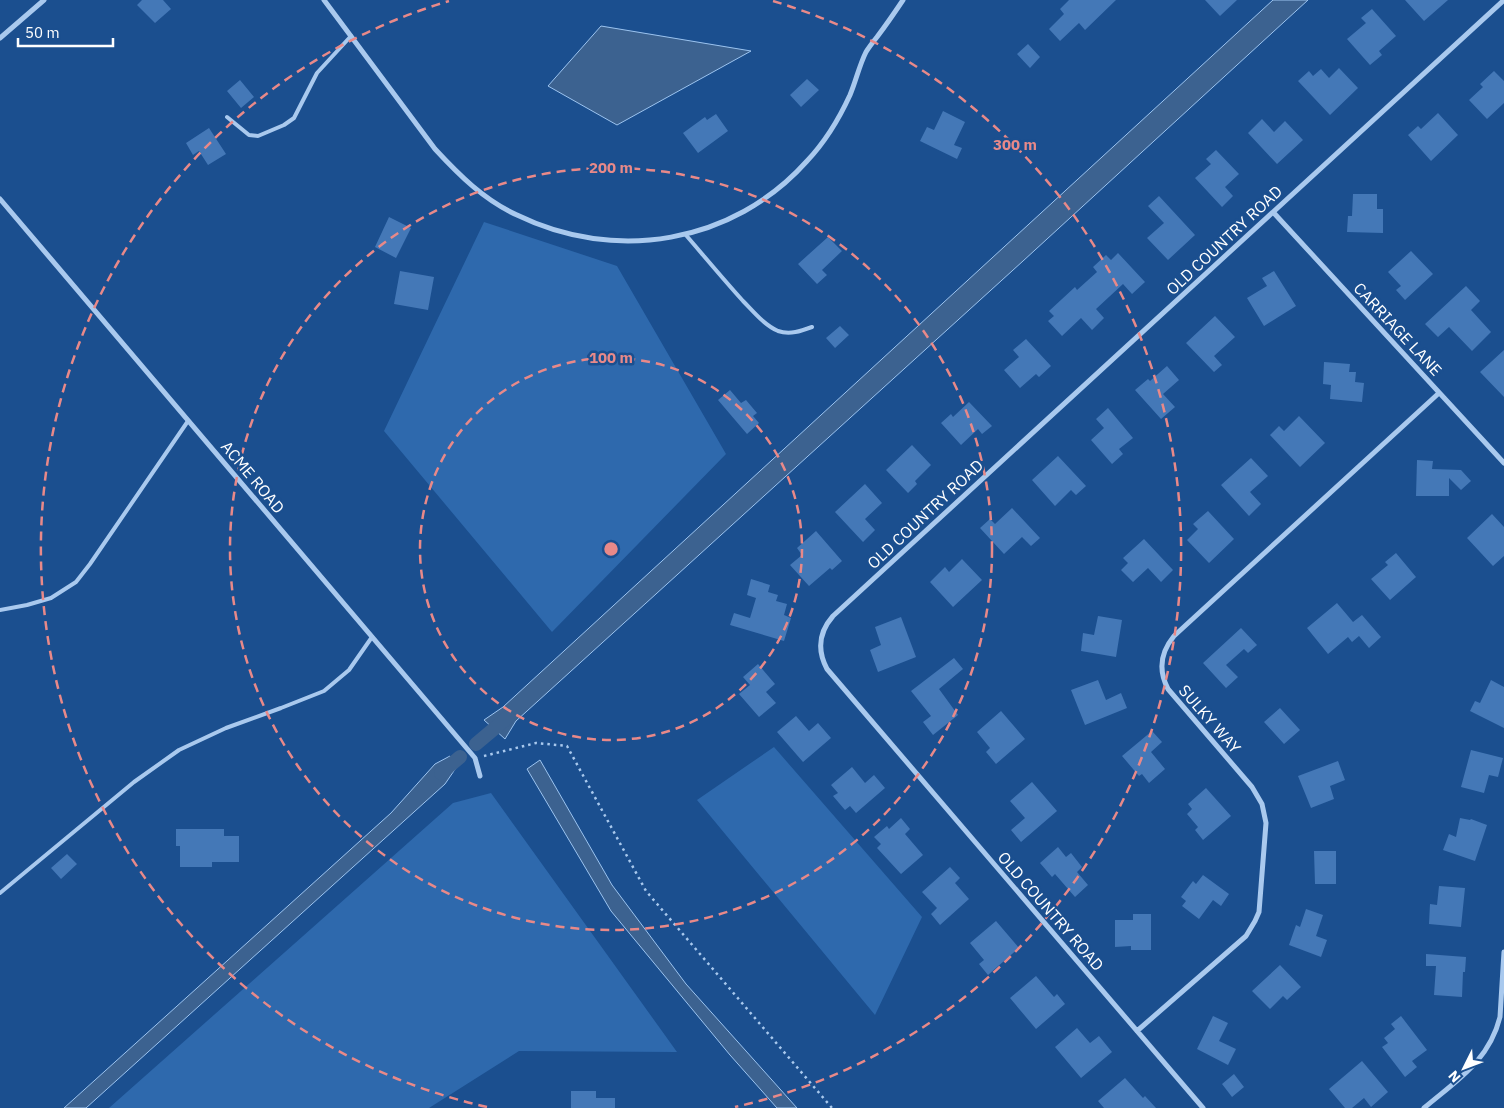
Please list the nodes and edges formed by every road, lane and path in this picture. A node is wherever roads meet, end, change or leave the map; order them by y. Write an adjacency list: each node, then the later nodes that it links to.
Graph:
1 (34, 0): 5 (lane)
2 (324, 0): 6 (street)
3 (903, 0): 13 (street)
4 (1504, 0): 12 (street, OLD COUNTRY ROAD)
5 (42, 2): 7 (street)
6 (351, 36): 8 (lane); 13 (street)
7 (0, 38)
8 (227, 117)
9 (0, 199): 10 (street, ACME ROAD)
10 (5, 205): 11 (lane); 16 (street, ACME ROAD)
11 (0, 210)
12 (1273, 212): 15 (street, CARRIAGE LANE); 24 (street, OLD COUNTRY ROAD)
13 (685, 234): 14 (lane)
14 (812, 327)
15 (1439, 393): 17 (street, CARRIAGE LANE); 24 (street, SULKY WAY)
16 (188, 420): 18 (lane); 19 (street, ACME ROAD)
17 (1504, 463)
18 (0, 610)
19 (372, 637): 20 (street, ACME ROAD); 22 (lane)
20 (475, 758): 21 (street, ACME ROAD); 25 (path)
21 (480, 776)
22 (0, 893)
23 (1504, 952): 27 (street)
24 (1137, 1031): 26 (street, OLD COUNTRY ROAD)
25 (832, 1108)
26 (1203, 1108)
27 (1424, 1108)

